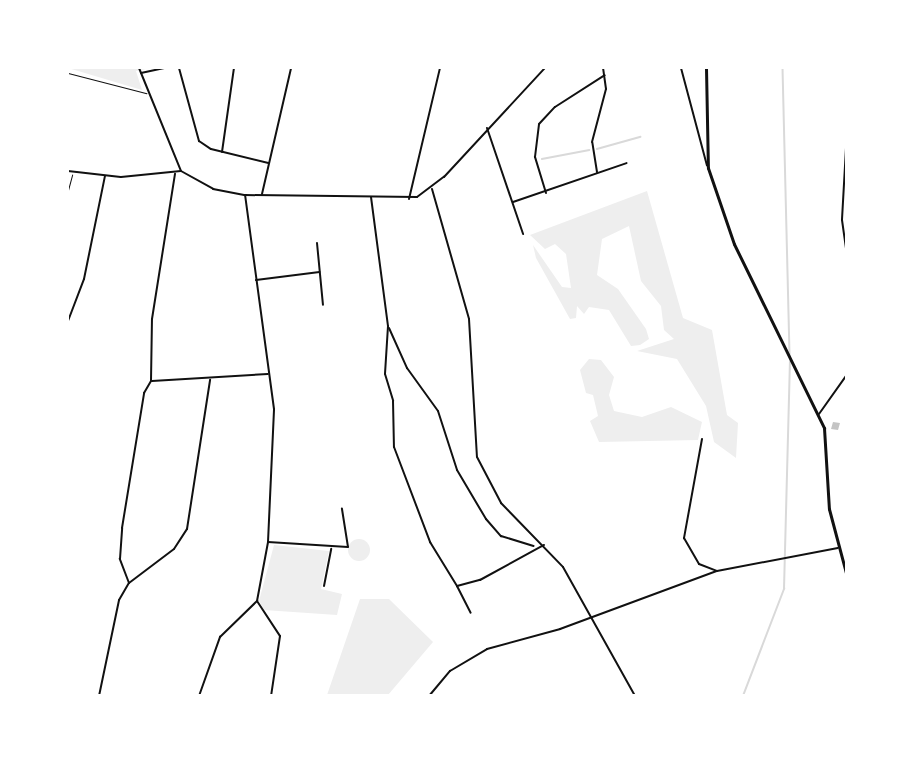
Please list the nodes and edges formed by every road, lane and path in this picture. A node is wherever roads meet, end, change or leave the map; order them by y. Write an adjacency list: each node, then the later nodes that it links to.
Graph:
1 (139, 68): 12 (street)
2 (165, 68): 12 (street)
3 (178, 68): 17 (street)
4 (234, 68): 17 (street)
5 (291, 68): 18 (street)
6 (440, 68): 33 (street)
7 (545, 68): 15 (street)
8 (603, 68): 13 (street)
9 (681, 68): 20 (street)
10 (706, 68): 20 (street)
11 (68, 73): 14 (lane)
12 (141, 73): 14 (street)
13 (605, 75): 24 (street); 29 (street)
14 (148, 93): 22 (street)
15 (487, 128): 27 (street); 34 (street)
16 (846, 148): 37 (street)
17 (222, 152): 18 (street)
18 (268, 163): 30 (street)
19 (627, 163): 24 (street)
20 (708, 168): 47 (street)
21 (68, 171): 23 (street)
22 (181, 171): 25 (street); 31 (street)
23 (72, 172): 26 (street); 28 (path)
24 (597, 172): 29 (street)
25 (175, 174): 26 (street); 46 (street)
26 (105, 176): 41 (street)
27 (432, 189): 33 (street); 51 (street)
28 (68, 190)
29 (546, 193): 34 (street)
30 (262, 194): 31 (street); 32 (street)
31 (245, 195): 39 (street)
32 (371, 197): 33 (street); 42 (street)
33 (409, 199)
34 (513, 202): 35 (street)
35 (523, 234)
36 (317, 243): 38 (street)
37 (846, 249)
38 (319, 272): 39 (street); 40 (street)
39 (256, 280): 43 (street)
40 (323, 305)
41 (68, 321)
42 (388, 326): 52 (street); 59 (street)
43 (268, 374): 45 (street); 50 (street)
44 (846, 376): 47 (street)
45 (210, 380): 46 (street); 57 (street)
46 (151, 381): 57 (street)
47 (819, 414): 53 (street)
48 (702, 439): 55 (street)
49 (342, 508): 54 (street)
50 (268, 542): 54 (street); 60 (street)
51 (544, 545): 52 (street); 62 (street)
52 (534, 546): 59 (street)
53 (838, 548): 55 (street); 56 (street)
54 (331, 549): 58 (street)
55 (717, 571): 62 (street)
56 (846, 573)
57 (129, 583): 63 (street)
58 (324, 586)
59 (456, 586): 61 (street)
60 (257, 602): 64 (street); 65 (street)
61 (471, 613)
62 (591, 615): 66 (street); 67 (street)
63 (99, 696)
64 (199, 696)
65 (271, 696)
66 (429, 696)
67 (635, 696)

